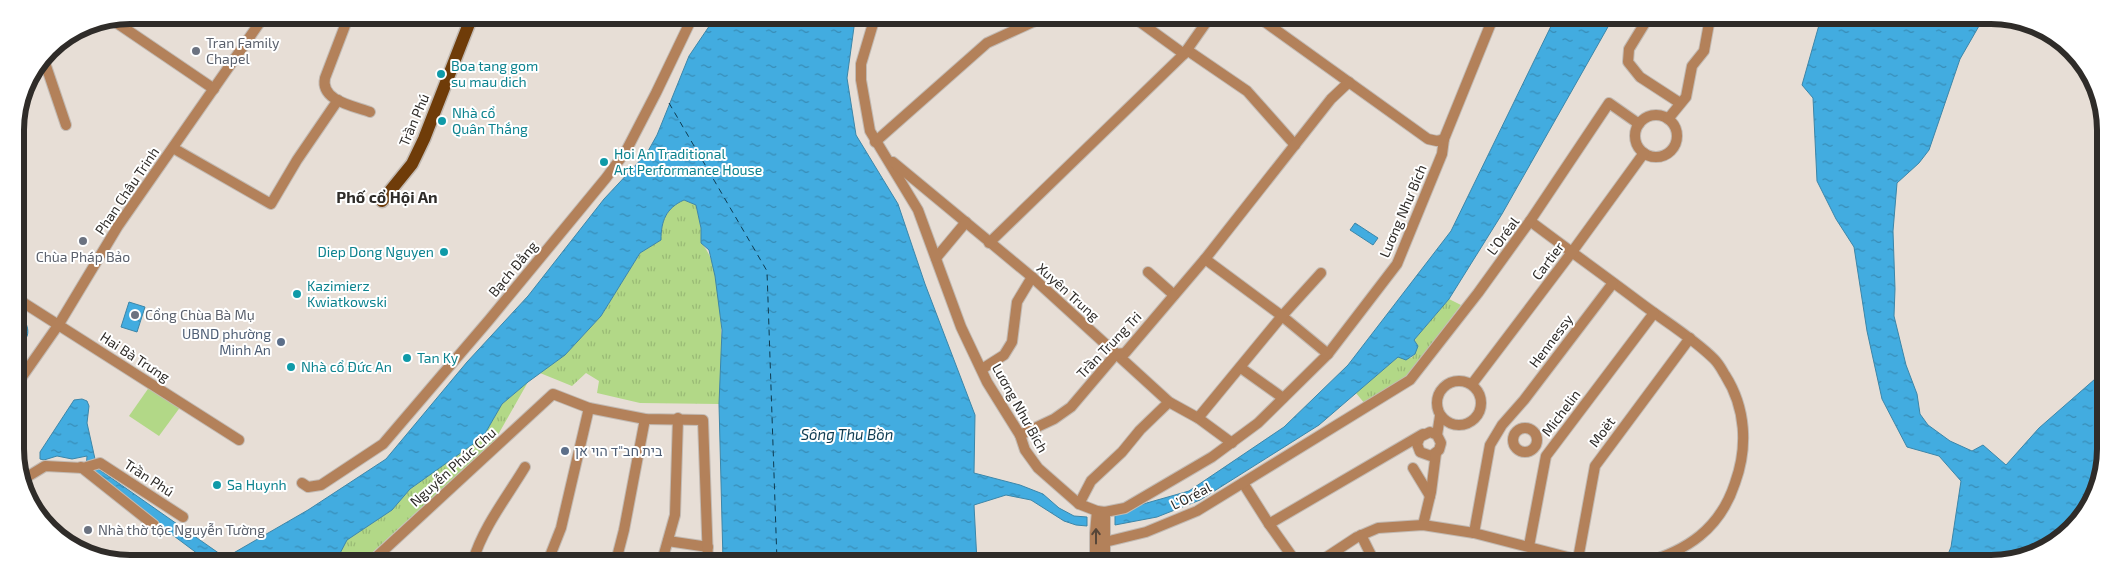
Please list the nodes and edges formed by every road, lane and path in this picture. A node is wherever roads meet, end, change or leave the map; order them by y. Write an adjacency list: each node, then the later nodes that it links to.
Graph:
1 (259, 24): 17 (street, Phan Châu Trinh)
2 (345, 24): 18 (street)
3 (469, 24): 30 (main road, Trần Phú)
4 (689, 24): 70 (street, Bạch Đằng)
5 (873, 24): 25 (street)
6 (1029, 24): 25 (street)
7 (1144, 24): 14 (street)
8 (1205, 24): 14 (street)
9 (1268, 24): 16 (street)
10 (1491, 24): 24 (street, Lương Như Bích)
11 (1645, 24): 19 (street)
12 (1709, 24): 19 (street)
13 (120, 25): 17 (street)
14 (1186, 52): 26 (street); 33 (street)
15 (46, 65): 23 (street)
16 (1349, 82): 24 (street); 26 (street, Trần Trung Tri)
17 (214, 88): 27 (street, Phan Châu Trinh)
18 (338, 100): 20 (street); 27 (street)
19 (1680, 103): 21 (street)
20 (370, 112)
21 (1668, 119): 22 (street); 28 (street)
22 (1639, 124): 28 (street); 31 (street)
23 (66, 125)
24 (1444, 139): 48 (street, Lương Như Bích)
25 (875, 142): 29 (street, Lương Như Bích)
26 (1295, 145): 36 (street, Trần Trung Tri)
27 (173, 148): 45 (street, Phan Châu Trinh)
28 (1644, 153): 34 (street, Cartier)
29 (888, 158): 32 (street, Xuyên Trung); 35 (street, Lương Như Bích)
30 (382, 201)
31 (1530, 221): 34 (street, L’Oréal); 71 (street, L’Oréal)
32 (966, 222): 33 (street, Xuyên Trung); 35 (street)
33 (989, 243): 39 (street, Xuyên Trung)
34 (1572, 252): 40 (street, L’Oréal); 52 (street, Cartier)
35 (936, 258): 50 (street, Lương Như Bích)
36 (1205, 259): 41 (street, Trần Trung Tri); 44 (street)
37 (1148, 272): 41 (street)
38 (1321, 273): 44 (street)
39 (1032, 277): 47 (street, Xuyên Trung); 50 (street)
40 (1613, 283): 43 (street, L’Oréal); 79 (street, Hennessy)
41 (1174, 295): 47 (street, Trần Trung Tri)
42 (24, 303): 45 (street, Hai Bà Trưng)
43 (1654, 313): 46 (street, L’Oréal); 83 (street, Michelin)
44 (1282, 316): 48 (street); 49 (street)
45 (59, 324): 51 (street, Phan Châu Trinh); 63 (street, Hai Bà Trưng)
46 (1690, 338): 97 (street, Moët); 98 (street, L’Oréal)
47 (1116, 354): 54 (street, Xuyên Trung); 61 (street, Trần Trung Tri)
48 (1328, 354): 53 (street, Lương Như Bích)
49 (1241, 368): 53 (street); 58 (street)
50 (982, 369): 61 (street, Lương Như Bích)
51 (24, 374)
52 (1472, 384): 56 (street); 56 (street)
53 (1283, 398): 64 (street, Lương Như Bích)
54 (1169, 402): 58 (street, Xuyên Trung); 73 (street)
55 (589, 408): 59 (street); 85 (street, Nguyễn Phúc Chu); 87 (street)
56 (1440, 416): 62 (street)
57 (678, 418): 59 (street); 81 (street); 84 (street)
58 (1198, 418): 64 (street, Xuyên Trung)
59 (645, 419): 88 (street)
60 (1422, 434): 62 (street); 65 (street); 76 (street)
61 (1020, 435): 73 (street, Lương Như Bích)
62 (1437, 436): 65 (street)
63 (239, 440)
64 (1232, 443): 74 (street, Lương Như Bích)
65 (1436, 453): 72 (street)
66 (525, 467): 86 (street)
67 (82, 468): 69 (street); 75 (street, Trần Phú); 77 (street)
68 (1413, 468): 72 (street)
69 (28, 477)
70 (302, 483)
71 (1243, 483): 76 (street); 82 (street, L’Oréal)
72 (1430, 496): 78 (street)
73 (1079, 504): 74 (street, Lương Như Bích)
74 (1101, 511): 82 (street); 91 (street, one-way to 74)
75 (183, 517)
76 (1269, 524): 93 (street)
77 (154, 525)
78 (1423, 525): 79 (street); 80 (street)
79 (1474, 533): 83 (street)
80 (1361, 535): 94 (street); 95 (street)
81 (668, 541): 84 (street); 89 (street)
82 (1104, 542): 92 (street)
83 (1529, 546): 96 (street)
84 (708, 547): 90 (street)
85 (379, 555)
86 (475, 555)
87 (550, 555)
88 (618, 555)
89 (664, 555)
90 (708, 555)
91 (1095, 555)
92 (1105, 555)
93 (1291, 555)
94 (1330, 555)
95 (1371, 555)
96 (1563, 555)
97 (1579, 555)
98 (1670, 555)

